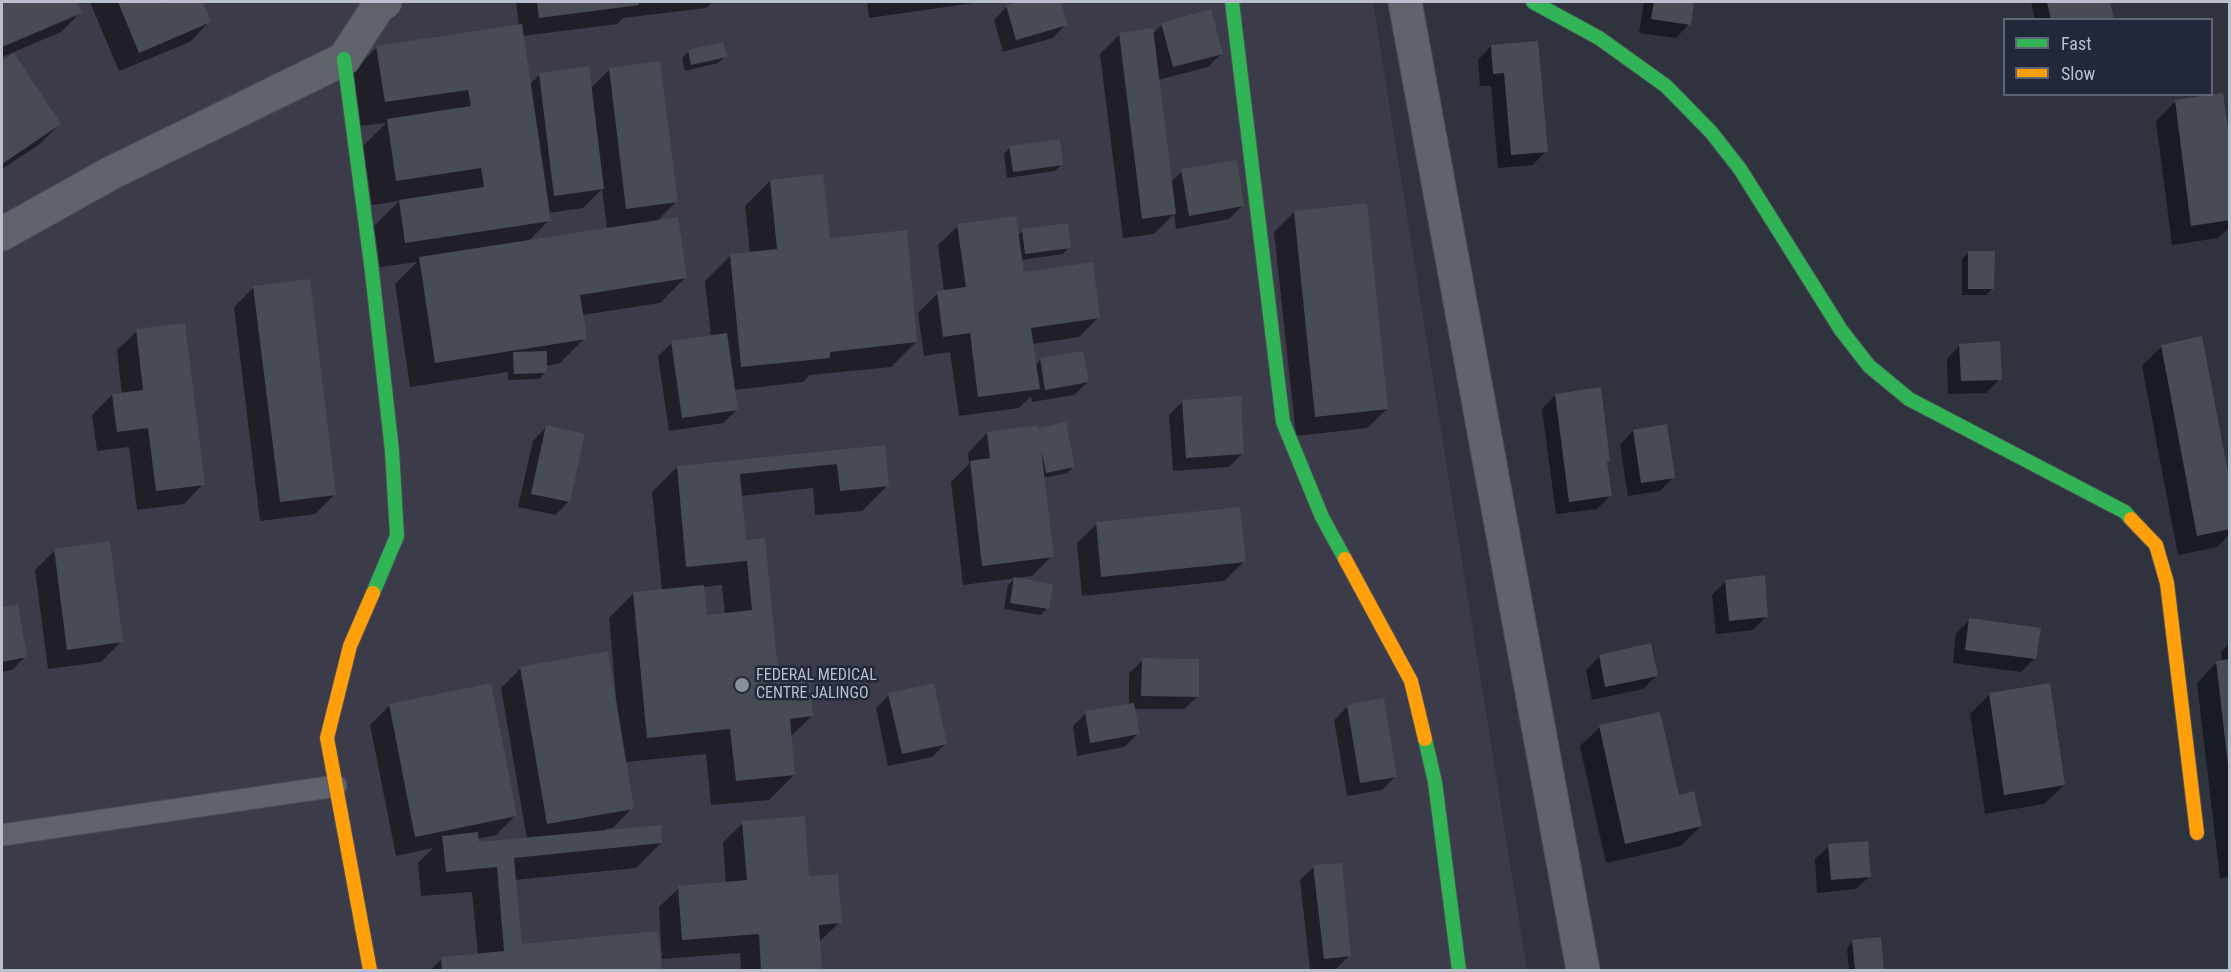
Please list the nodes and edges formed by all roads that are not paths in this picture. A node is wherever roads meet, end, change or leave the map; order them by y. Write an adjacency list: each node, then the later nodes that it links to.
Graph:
1 (1232, 2): 11 (street)
2 (1405, 2): 12 (street)
3 (1533, 2): 8 (street)
4 (380, 3): 5 (street)
5 (344, 59): 6 (street); 7 (street)
6 (2, 234)
7 (336, 786): 9 (lane); 10 (street)
8 (2197, 833)
9 (2, 835)
10 (370, 970)
11 (1459, 970)
12 (1583, 970)

